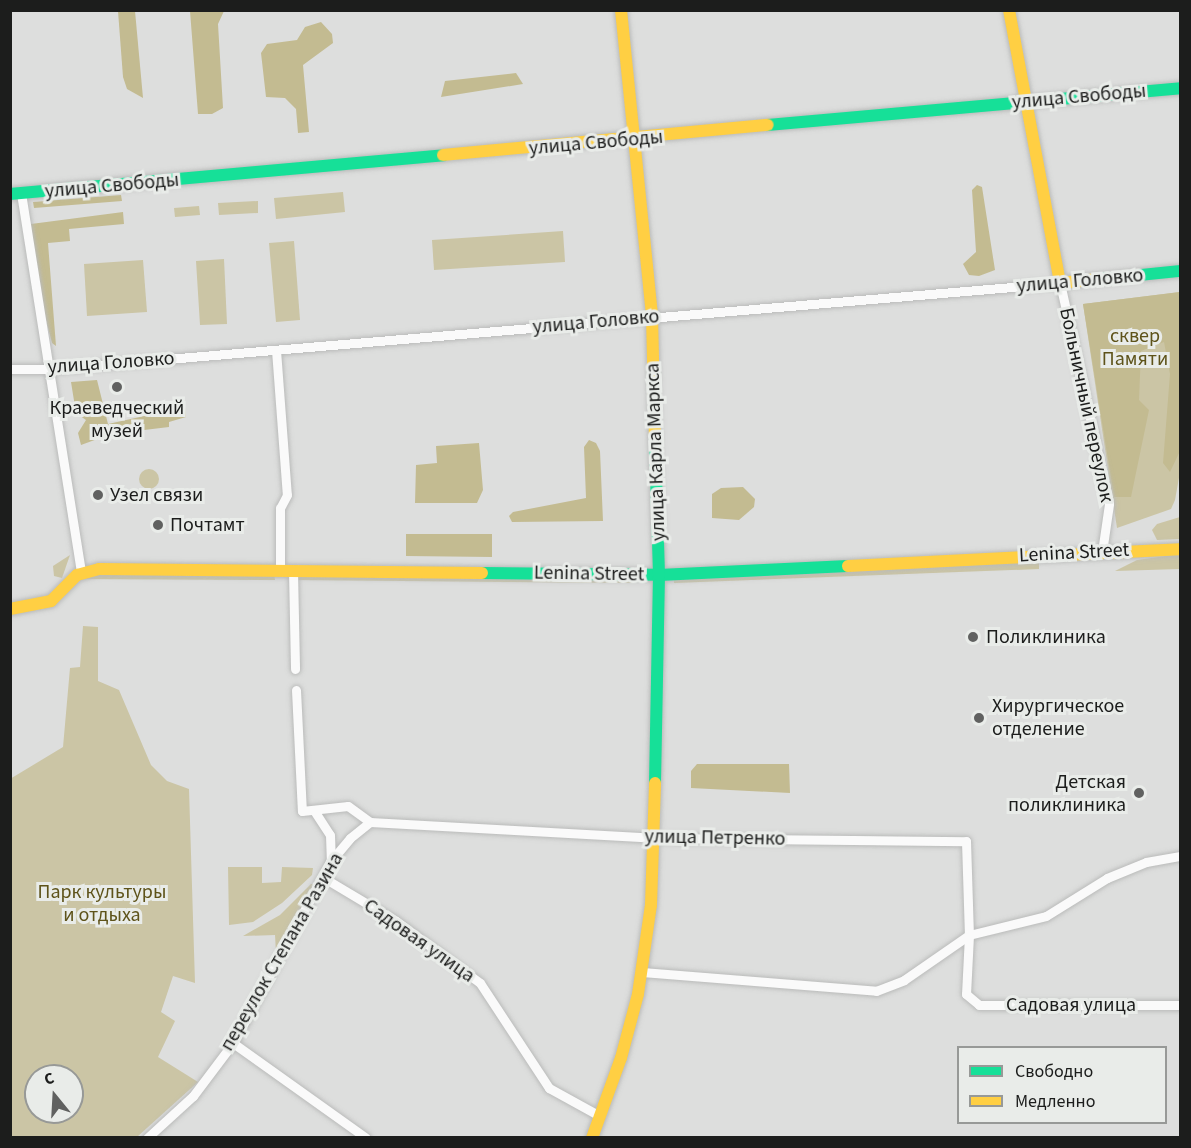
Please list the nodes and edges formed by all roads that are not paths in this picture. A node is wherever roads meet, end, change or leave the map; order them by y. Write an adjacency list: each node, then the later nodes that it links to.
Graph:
1 (621, 10): 5 (street, улица Карла Маркса)
2 (1009, 10): 4 (street, Больничный переулок)
3 (1180, 88): 4 (street, улица Свободы)
4 (1024, 102): 5 (street, улица Свободы); 8 (street, Больничный переулок)
5 (635, 140): 6 (street, улица Свободы); 9 (street, улица Карла Маркса)
6 (16, 194): 12 (street)
7 (1180, 272): 8 (street, улица Головко)
8 (1060, 283): 9 (street, улица Головко); 14 (street, Больничный переулок)
9 (652, 317): 10 (street, улица Головко); 17 (street, улица Карла Маркса)
10 (276, 350): 12 (street, улица Головко); 15 (street)
11 (10, 369): 12 (street, улица Головко)
12 (50, 369): 16 (street)
13 (1180, 549): 14 (street, Lenina Street)
14 (1102, 552): 17 (street, Lenina Street)
15 (286, 570): 16 (street, Lenina Street); 17 (street, Lenina Street); 19 (street)
16 (81, 572): 18 (street)
17 (659, 575): 23 (street, улица Карла Маркса)
18 (10, 609)
19 (295, 669)
20 (296, 690): 21 (street)
21 (315, 812): 22 (street); 25 (street)
22 (370, 822): 23 (street, улица Петренко); 25 (street, переулок Степана Разина)
23 (654, 838): 27 (street, улица Петренко); 28 (street, улица Карла Маркса)
24 (1180, 856): 27 (street)
25 (330, 862): 26 (street, переулок Степана Разина)
26 (324, 878): 31 (street, переулок Степана Разина); 32 (street, Садовая улица)
27 (969, 935): 28 (street); 29 (street, улица Петренко)
28 (642, 972): 32 (street, улица Карла Маркса)
29 (966, 994): 30 (street, Садовая улица)
30 (1180, 1005)
31 (233, 1043): 33 (street, переулок Степана Разина); 34 (street)
32 (600, 1116): 35 (street, улица Карла Маркса)
33 (147, 1137)
34 (366, 1137)
35 (592, 1137)

